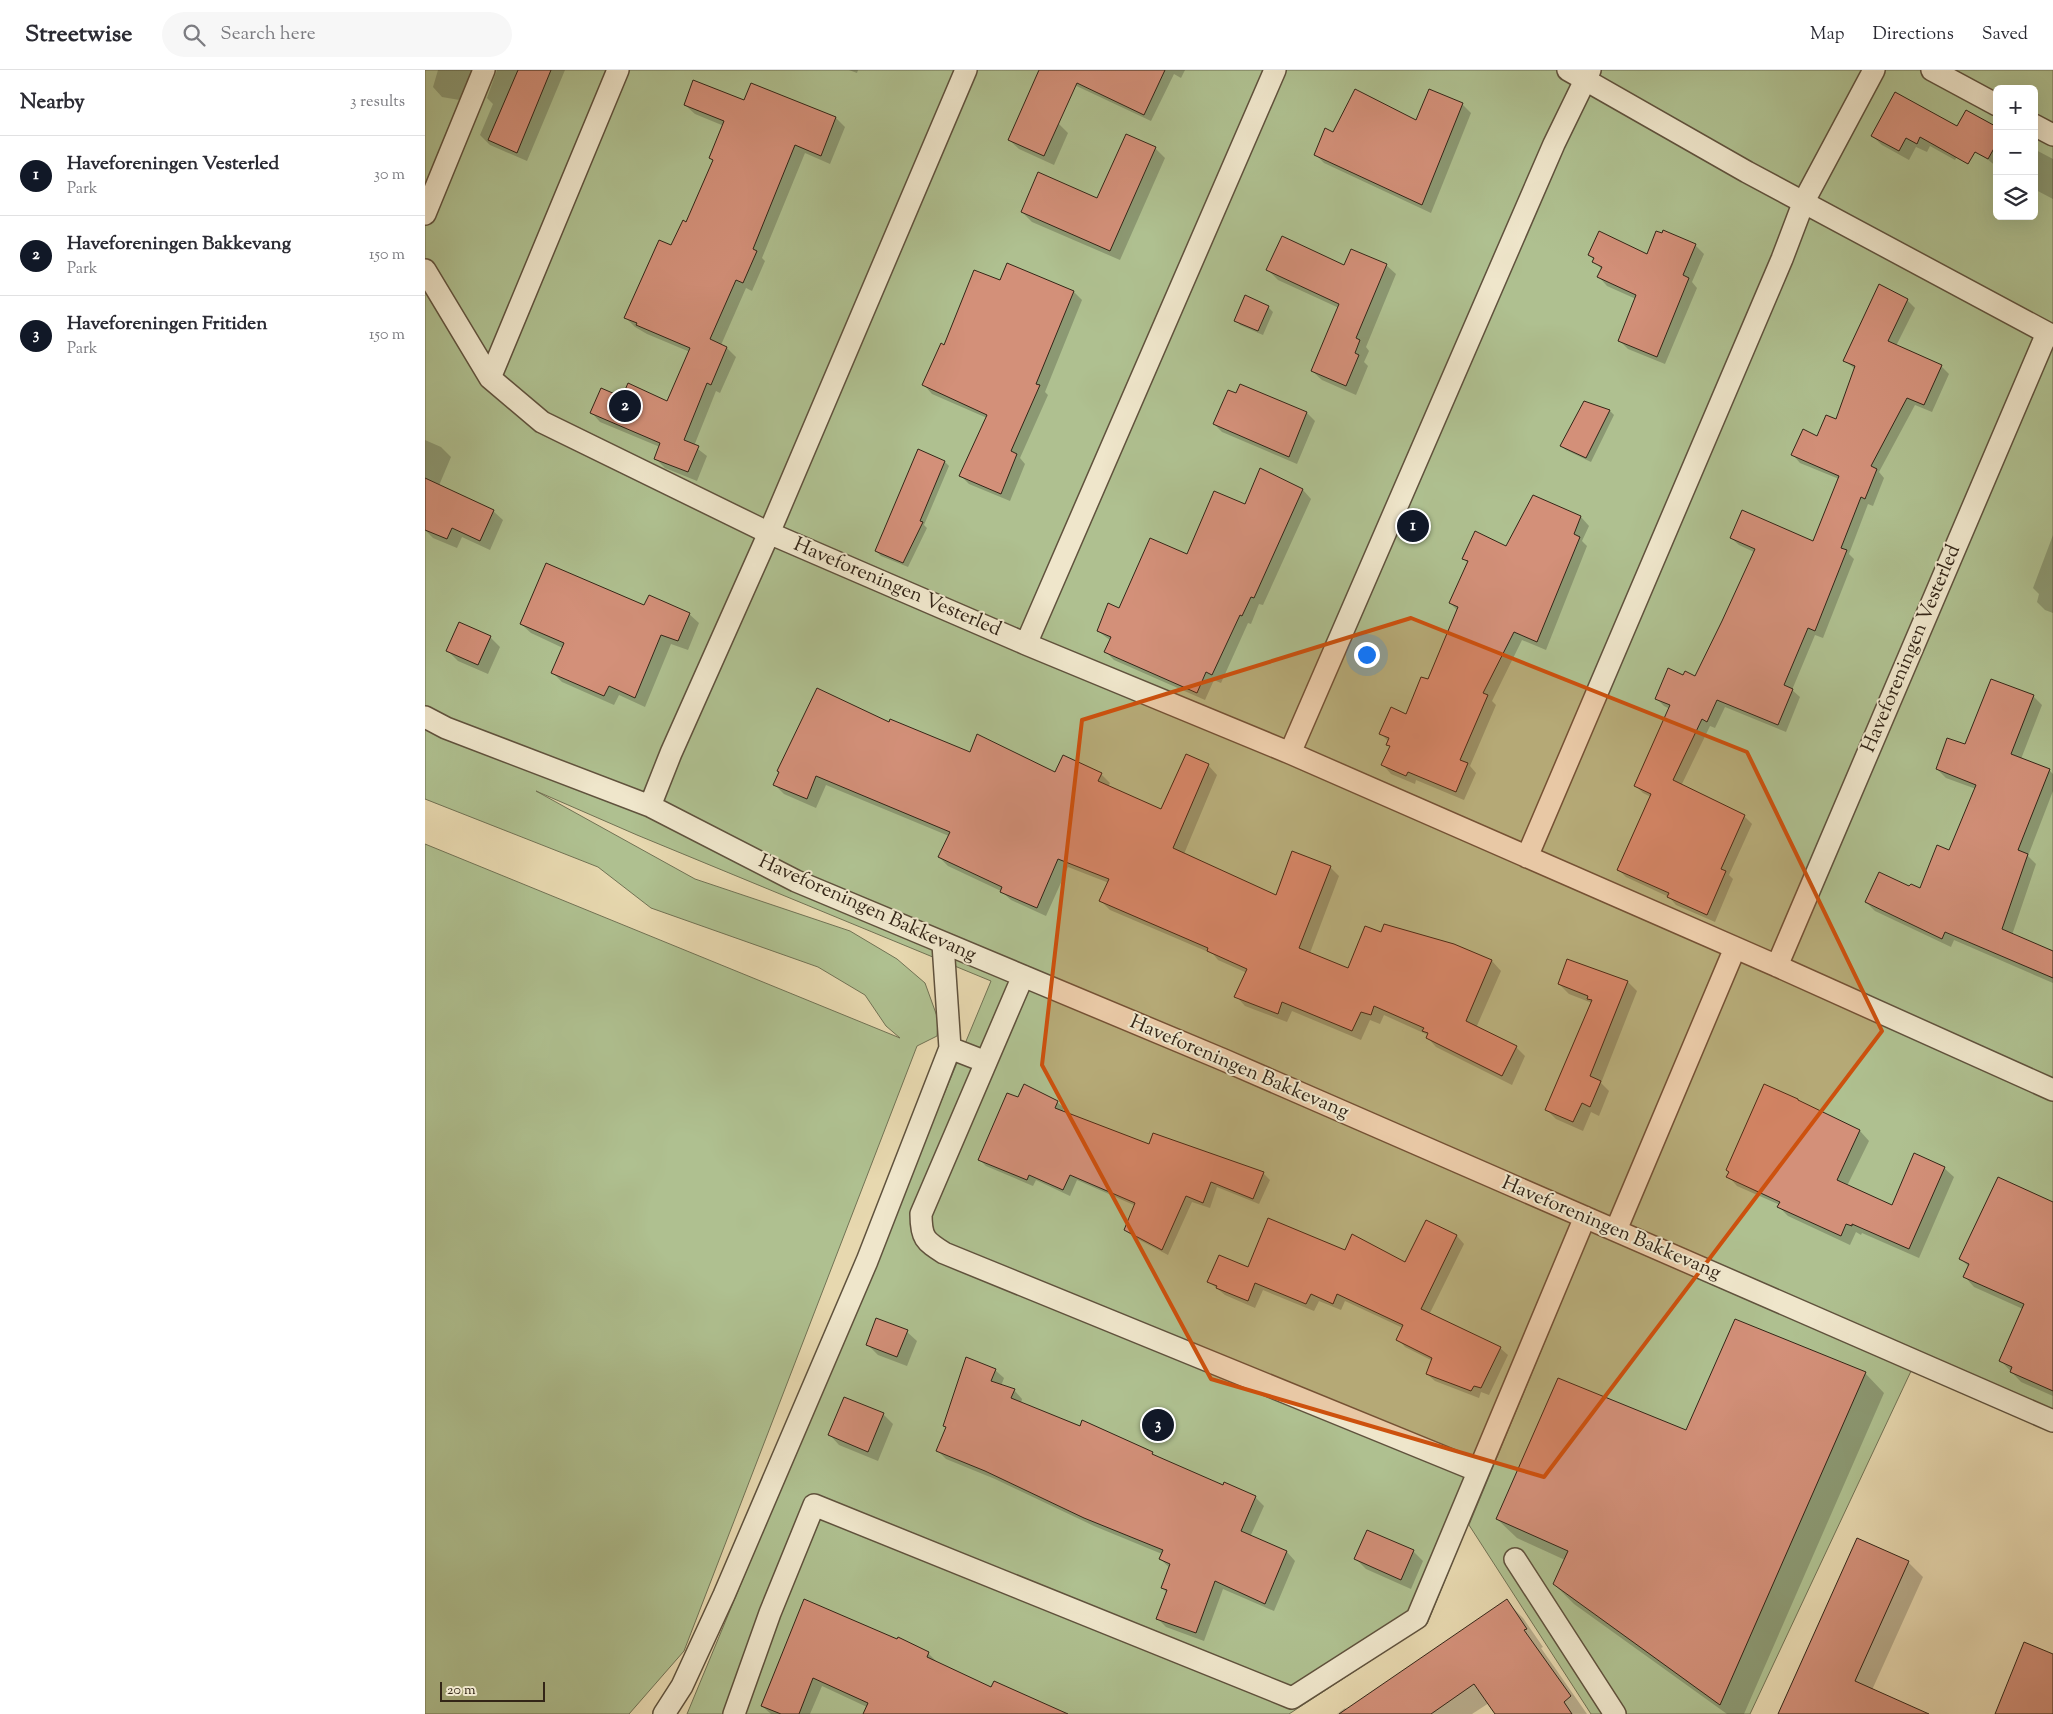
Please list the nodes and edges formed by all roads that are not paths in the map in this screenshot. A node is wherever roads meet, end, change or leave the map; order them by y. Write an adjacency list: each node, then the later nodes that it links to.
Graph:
1 (484, 70): 12 (lane)
2 (618, 70): 15 (lane)
3 (965, 70): 16 (lane)
4 (1275, 70): 17 (lane, Haveforeningen Vesterled)
5 (1874, 70): 11 (lane)
6 (1933, 70): 8 (lane)
7 (1581, 73): 11 (lane, Haveforeningen Vesterled); 19 (lane, Haveforeningen Vesterled)
8 (1993, 103)
9 (2038, 127): 10 (lane)
10 (2053, 135)
11 (1804, 201): 14 (lane, Haveforeningen Vesterled); 21 (lane)
12 (425, 214)
13 (425, 270): 15 (lane)
14 (2050, 335): 24 (lane, Haveforeningen Vesterled)
15 (490, 378): 16 (lane)
16 (769, 533): 17 (lane, Haveforeningen Vesterled); 20 (lane)
17 (1026, 644): 19 (lane, Haveforeningen Vesterled)
18 (425, 717): 20 (lane, Haveforeningen Bakkevang)
19 (1290, 753): 21 (lane, Haveforeningen Vesterled)
20 (650, 806): 22 (lane, Haveforeningen Bakkevang)
21 (1527, 857): 23 (lane, Haveforeningen Vesterled)
22 (943, 944): 25 (lane, Haveforeningen Bakkevang); 26 (lane)
23 (1735, 948): 24 (lane, Haveforeningen Vesterled); 30 (lane)
24 (1777, 966): 28 (lane, Haveforeningen Vesterled)
25 (1023, 976): 27 (lane); 29 (lane, Haveforeningen Bakkevang)
26 (950, 1048): 27 (lane); 34 (lane)
27 (986, 1062): 32 (lane)
28 (2053, 1090)
29 (1585, 1217): 30 (lane, Haveforeningen Bakkevang); 32 (lane)
30 (1616, 1230): 31 (lane, Haveforeningen Bakkevang)
31 (2053, 1421)
32 (1478, 1471): 35 (lane)
33 (1515, 1559): 36 (lane)
34 (664, 1714)
35 (734, 1714)
36 (1615, 1714)

